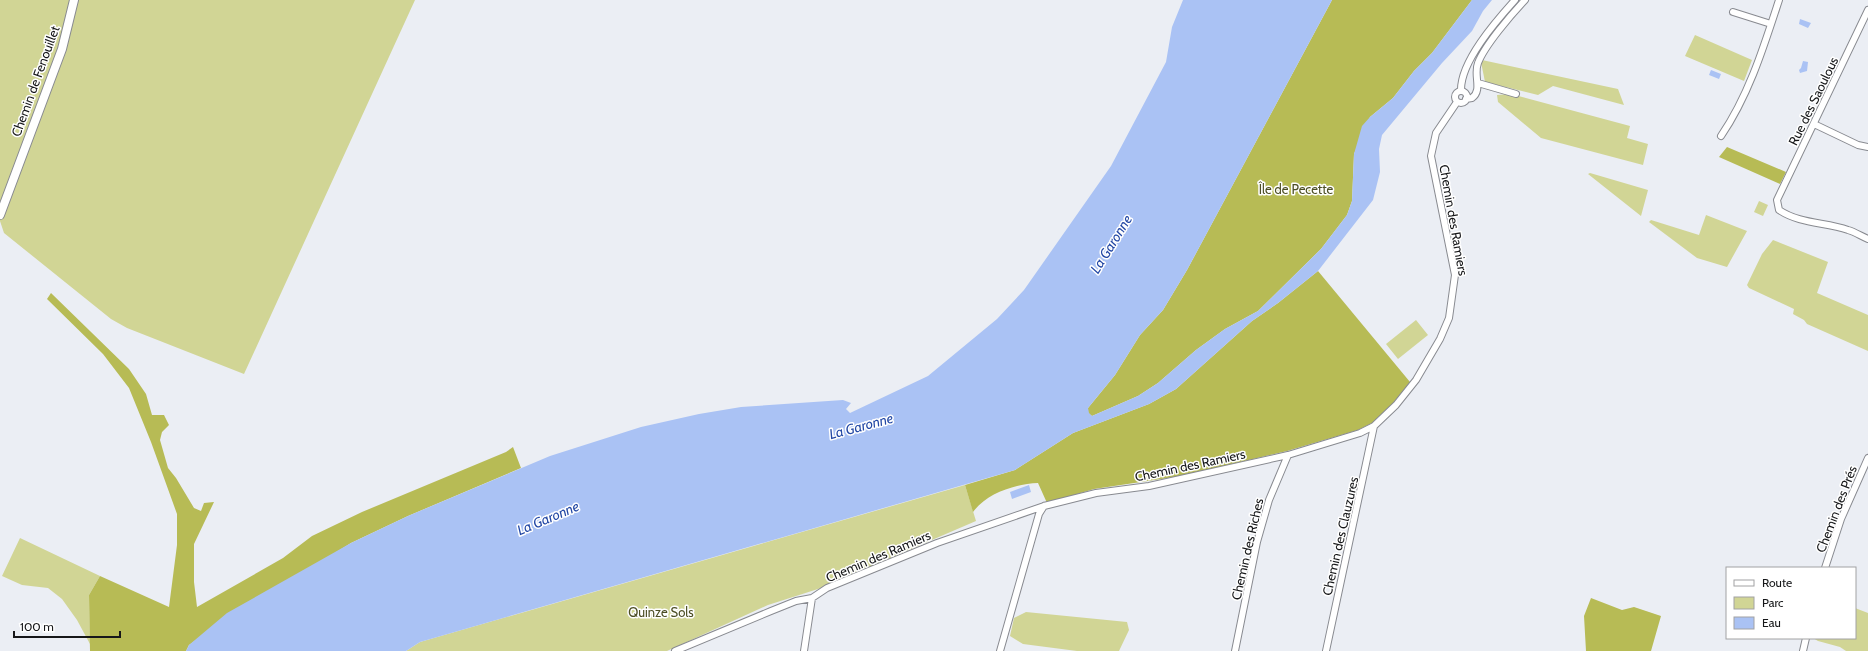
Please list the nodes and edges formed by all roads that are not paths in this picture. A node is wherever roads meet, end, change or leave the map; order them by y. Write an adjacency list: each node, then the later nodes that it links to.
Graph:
1 (74, 0): 16 (street, Chemin de Fenouillet)
2 (1514, 0): 9 (street)
3 (1525, 0): 8 (street)
4 (1779, 0): 7 (street)
5 (1868, 10): 13 (street, Rue des Saoulous)
6 (1733, 12): 7 (street)
7 (1771, 24): 14 (street)
8 (1478, 83): 10 (street); 11 (street)
9 (1461, 91): 11 (street); 12 (street)
10 (1516, 94)
11 (1466, 99): 12 (street)
12 (1457, 102): 18 (street, Chemin des Ramiers)
13 (1814, 124): 15 (street); 17 (street, Rue des Saoulous)
14 (1721, 136)
15 (1868, 147)
16 (0, 215)
17 (1868, 239)
18 (1374, 426): 19 (street, Chemin des Ramiers); 31 (street, Chemin des Clauzures)
19 (1288, 455): 21 (street, Chemin des Ramiers); 30 (street, Chemin des Riches)
20 (1868, 458): 24 (street, Chemin des Prés)
21 (1044, 506): 22 (street, Chemin des Ramiers); 23 (street)
22 (1025, 513): 23 (street); 25 (street, Chemin des Ramiers)
23 (1036, 525): 29 (street)
24 (1825, 567)
25 (812, 598): 27 (street, Chemin des Ramiers); 28 (street)
26 (1806, 639): 32 (street)
27 (675, 651)
28 (804, 651)
29 (1000, 651)
30 (1235, 651)
31 (1326, 651)
32 (1803, 651)

